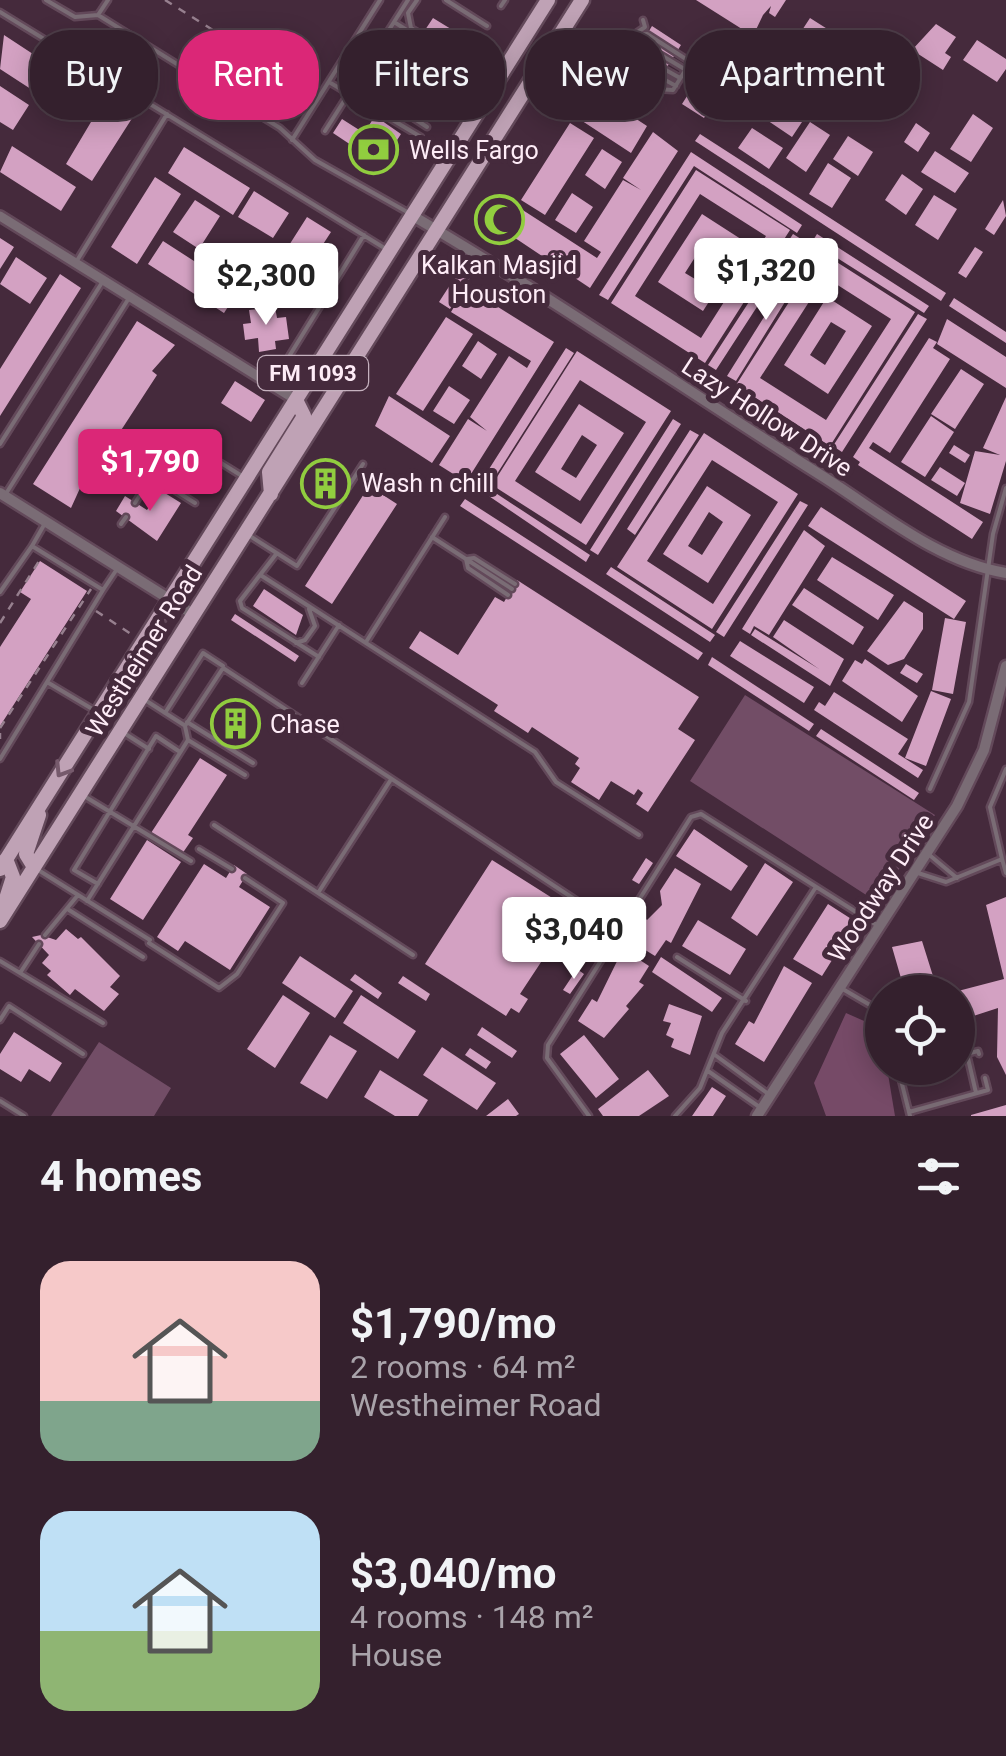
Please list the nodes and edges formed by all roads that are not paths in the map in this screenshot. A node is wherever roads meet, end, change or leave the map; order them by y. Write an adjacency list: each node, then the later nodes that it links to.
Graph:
1 (46, 0): 12 (lane)
2 (108, 0): 12 (lane)
3 (380, 0): 22 (lane)
4 (408, 0): 14 (lane)
5 (417, 0): 14 (lane)
6 (446, 0): 15 (lane)
7 (505, 0): 10 (lane)
8 (548, 0): 35 (main road, Westheimer Road / FM 1093)
9 (582, 0): 36 (main road, Westheimer Road / FM 1093)
10 (501, 6)
11 (0, 12): 27 (lane)
12 (98, 15): 33 (lane)
13 (643, 20): 17 (lane)
14 (394, 22): 16 (lane)
15 (488, 26)
16 (389, 30)
17 (641, 30)
18 (665, 70): 20 (lane)
19 (685, 71): 20 (lane)
20 (680, 78): 23 (lane)
21 (665, 80): 23 (lane)
22 (329, 82): 24 (lane); 33 (lane)
23 (676, 86): 25 (lane)
24 (339, 88)
25 (665, 89)
26 (339, 111): 31 (lane)
27 (168, 112): 37 (lane); 39 (lane)
28 (392, 120): 32 (lane)
29 (417, 120): 30 (lane)
30 (427, 127)
31 (325, 132)
32 (420, 137)
33 (292, 140): 35 (lane)
34 (0, 216): 39 (street)
35 (413, 216): 36 (street, Lazy Hollow Drive); 38 (main road, Westheimer Road / FM 1093)
36 (438, 231): 49 (main road, Westheimer Road / FM 1093); 62 (street, Lazy Hollow Drive)
37 (364, 235): 38 (lane); 42 (lane)
38 (390, 251): 43 (main road, Westheimer Road / FM 1093)
39 (75, 264): 40 (street)
40 (103, 280): 41 (street); 44 (lane)
41 (129, 298): 42 (street); 50 (lane)
42 (271, 385): 43 (street)
43 (296, 400): 47 (main road, Westheimer Road / FM 1093); 49 (main road)
44 (0, 444)
45 (221, 462): 47 (lane)
46 (362, 464): 60 (lane)
47 (246, 478): 68 (main road, Westheimer Road / FM 1093)
48 (1006, 488): 62 (lane)
49 (271, 494): 57 (main road, Westheimer Road / FM 1093)
50 (2, 495): 55 (street)
51 (135, 503): 52 (lane)
52 (195, 503)
53 (126, 517): 56 (lane)
54 (445, 517): 58 (lane)
55 (46, 522): 59 (lane); 61 (street)
56 (121, 524)
57 (246, 534): 60 (lane); 70 (main road, Westheimer Road / FM 1093)
58 (432, 537): 65 (lane); 72 (lane)
59 (32, 546): 66 (lane); 67 (lane)
60 (277, 553): 64 (lane)
61 (118, 567): 66 (lane); 68 (street)
62 (988, 570): 63 (street, Lazy Hollow Drive); 93 (lane)
63 (1006, 574)
64 (262, 576): 69 (lane); 73 (lane)
65 (512, 589)
66 (104, 590): 77 (lane)
67 (0, 592)
68 (169, 599): 70 (street); 81 (main road, Westheimer Road / FM 1093)
69 (307, 604): 71 (lane); 73 (lane)
70 (194, 614): 80 (main road, Westheimer Road / FM 1093)
71 (339, 625): 72 (lane); 74 (lane)
72 (366, 642): 99 (lane)
73 (296, 643): 74 (lane)
74 (318, 657): 79 (lane)
75 (1006, 666): 78 (street, Woodway Drive)
76 (223, 668): 82 (lane); 83 (lane); 92 (lane)
77 (47, 682): 81 (lane); 88 (lane)
78 (1004, 682): 101 (street, Woodway Drive)
79 (302, 683)
80 (141, 698): 82 (lane); 84 (main road, Westheimer Road / FM 1093)
81 (98, 712): 95 (main road, Westheimer Road / FM 1093, one-way to 95)
82 (165, 713): 83 (lane)
83 (186, 724): 85 (lane); 89 (lane)
84 (120, 730): 86 (lane); 94 (main road, Westheimer Road / FM 1093)
85 (188, 740): 87 (lane); 91 (lane)
86 (148, 749): 87 (lane); 96 (lane)
87 (180, 752): 98 (lane)
88 (0, 759)
89 (253, 762)
90 (1006, 770): 102 (lane)
91 (245, 775)
92 (390, 781): 113 (lane); 117 (lane)
93 (930, 789)
94 (80, 794): 96 (lane); 105 (main road, Westheimer Road / FM 1093)
95 (43, 800): 103 (main road, Westheimer Road / FM 1093); 105 (main road)
96 (110, 812): 98 (lane); 111 (lane)
97 (214, 825): 113 (lane)
98 (134, 827): 104 (lane); 111 (lane)
99 (639, 835)
100 (199, 849): 106 (lane)
101 (926, 853): 107 (street, Woodway Drive); 110 (lane)
102 (1002, 858): 108 (lane); 110 (lane)
103 (2, 861): 118 (main road)
104 (191, 862)
105 (34, 867): 114 (lane); 118 (main road, Westheimer Road / FM 1093)
106 (232, 869)
107 (915, 871): 110 (lane); 119 (street, Woodway Drive)
108 (1006, 873)
109 (245, 878): 115 (lane)
110 (958, 878)
111 (98, 884): 115 (lane)
112 (816, 888): 119 (lane); 128 (lane); 146 (lane)
113 (318, 893): 122 (lane)
114 (78, 895): 115 (lane); 116 (lane)
115 (87, 901)
116 (69, 910): 120 (lane); 123 (lane)
117 (591, 910)
118 (0, 919)
119 (880, 927): 127 (street, Woodway Drive)
120 (45, 936)
121 (39, 944): 126 (lane)
122 (414, 954)
123 (143, 957)
124 (677, 957): 128 (lane)
125 (0, 961): 126 (lane)
126 (20, 974): 131 (lane)
127 (840, 988): 129 (lane); 141 (street, Woodway Drive)
128 (746, 1001): 135 (lane)
129 (865, 1002)
130 (0, 1020): 133 (lane)
131 (102, 1024)
132 (975, 1052): 134 (lane)
133 (83, 1054)
134 (979, 1054)
135 (715, 1055): 136 (lane); 141 (lane)
136 (708, 1072): 143 (lane); 147 (lane)
137 (985, 1078): 140 (lane)
138 (902, 1085): 144 (lane)
139 (974, 1085): 140 (lane)
140 (976, 1093): 144 (lane)
141 (770, 1096): 143 (street, Woodway Drive)
142 (0, 1101): 145 (lane)
143 (760, 1112)
144 (909, 1114)
145 (24, 1116)
146 (589, 1116)
147 (675, 1116)

